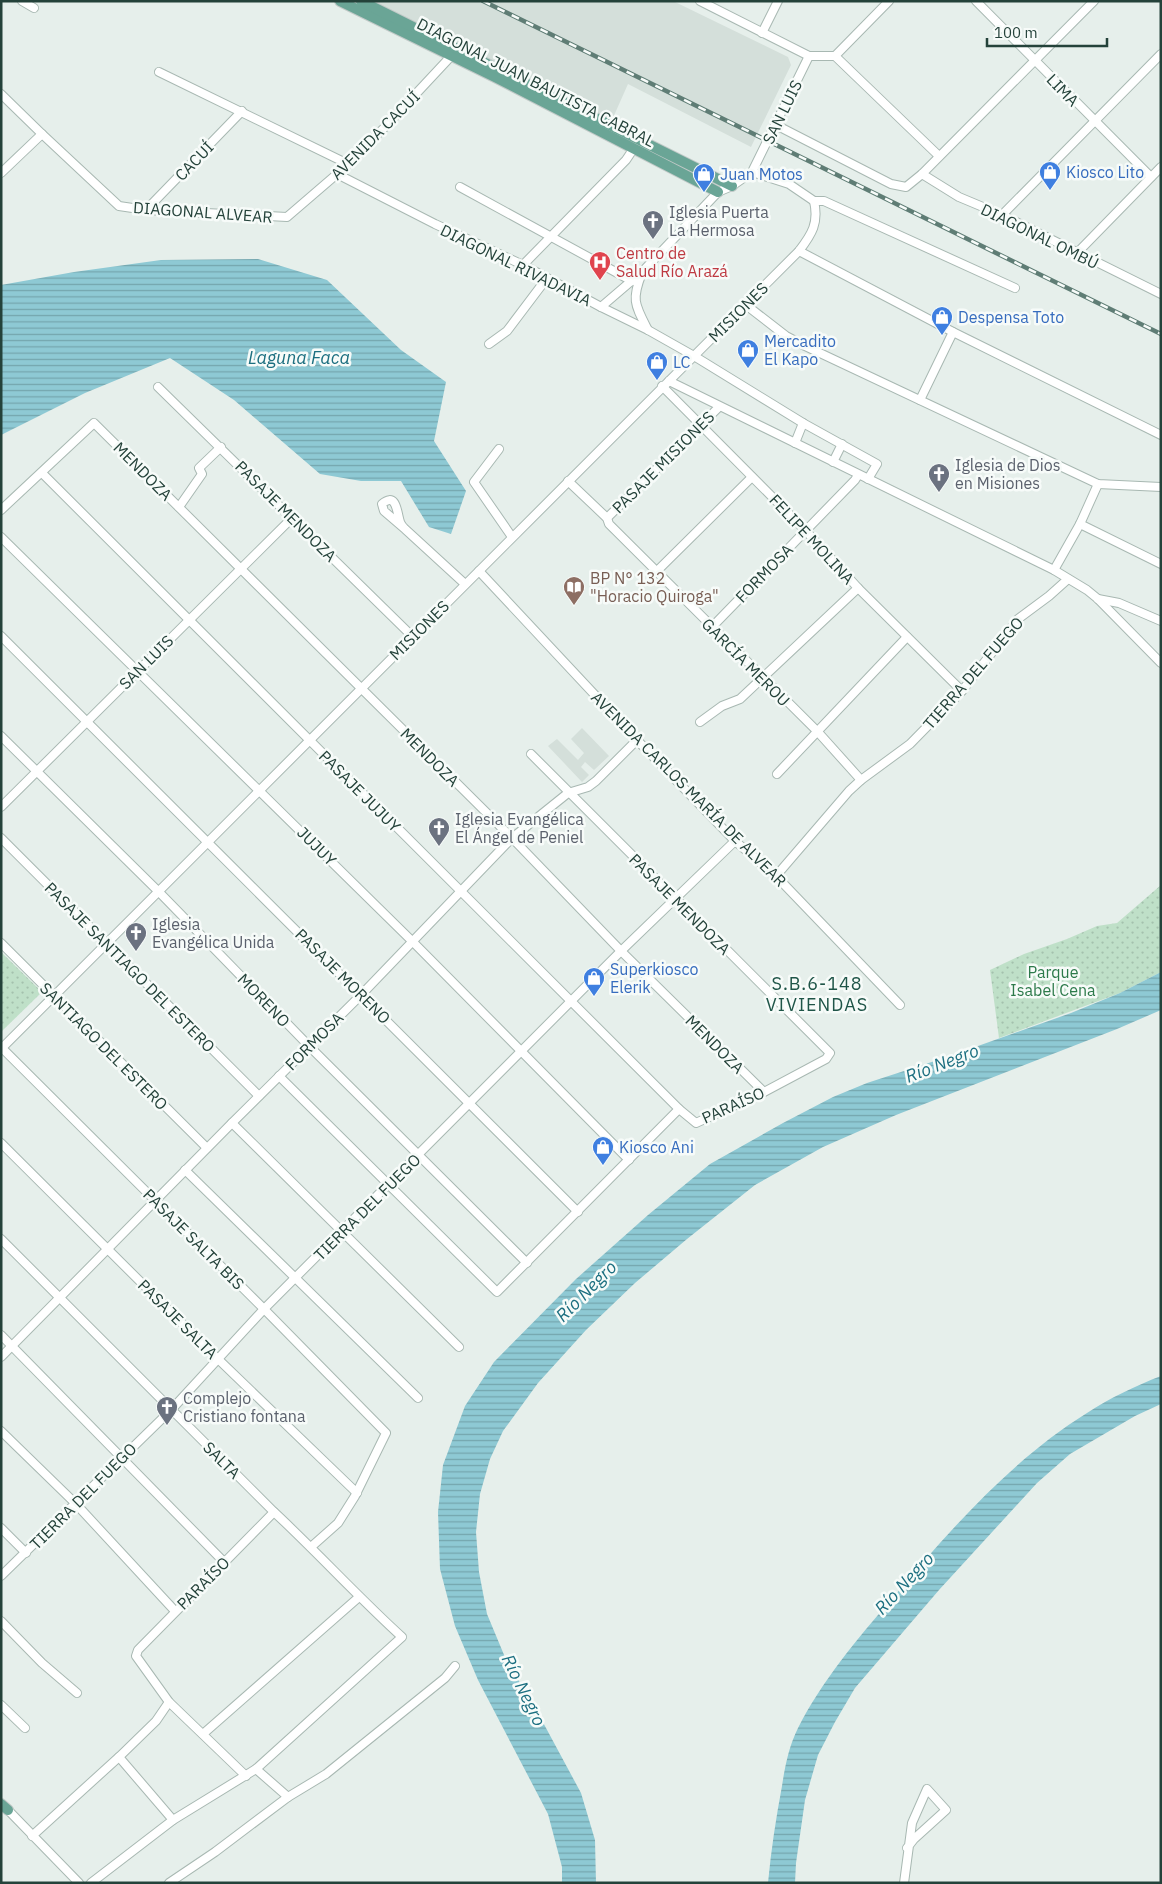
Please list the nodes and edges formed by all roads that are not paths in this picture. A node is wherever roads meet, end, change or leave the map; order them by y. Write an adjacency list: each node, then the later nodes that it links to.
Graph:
1 (22, 1): 9 (street)
2 (340, 1): 11 (main road, DIAGONAL JUAN BAUTISTA CABRAL)
3 (362, 1): 11 (main road, DIAGONAL JUAN BAUTISTA CABRAL)
4 (700, 1): 10 (street)
5 (778, 1): 10 (street)
6 (890, 1): 14 (street)
7 (976, 1): 15 (street, LIMA)
8 (1094, 1): 15 (street)
9 (34, 8)
10 (762, 33): 13 (street)
11 (455, 52): 22 (main road, DIAGONAL JUAN BAUTISTA CABRAL); 24 (street, AVENIDA CACUÍ); 31 (main road, DIAGONAL JUAN BAUTISTA CABRAL)
12 (1161, 54): 19 (street)
13 (808, 56): 14 (street); 20 (street, SAN LUIS)
14 (835, 56): 23 (street)
15 (1036, 61): 19 (street, LIMA); 23 (street)
16 (159, 72): 18 (street)
17 (1, 94): 21 (street)
18 (242, 112): 24 (street); 35 (street, CACUÍ)
19 (1094, 121): 30 (street, LIMA); 36 (street)
20 (776, 125): 26 (street, SAN LUIS); 29 (street)
21 (42, 134): 27 (street); 35 (street, DIAGONAL ALVEAR)
22 (634, 148): 33 (main road, DIAGONAL JUAN BAUTISTA CABRAL); 38 (street)
23 (939, 156): 29 (street)
24 (348, 164): 28 (street, AVENIDA CACUÍ)
25 (1161, 168): 30 (street)
26 (752, 172): 31 (street, SAN LUIS); 34 (street)
27 (1, 173)
28 (337, 174): 37 (street, AVENIDA CACUÍ); 41 (street, DIAGONAL RIVADAVIA)
29 (922, 174): 36 (street, DIAGONAL OMBÚ)
30 (1151, 177): 40 (street)
31 (732, 186): 33 (street, SAN LUIS)
32 (460, 187): 38 (street)
33 (718, 192): 42 (street, SAN LUIS)
34 (814, 201): 39 (street, MISIONES); 45 (street)
35 (146, 210): 37 (street, DIAGONAL ALVEAR)
36 (1002, 215): 40 (street, DIAGONAL OMBÚ)
37 (287, 217)
38 (550, 236): 41 (street); 44 (street)
39 (799, 251): 47 (street, MISIONES); 50 (street)
40 (1077, 253): 46 (street, DIAGONAL OMBÚ)
41 (523, 265): 43 (street, DIAGONAL RIVADAVIA)
42 (643, 271): 44 (street, SAN LUIS); 49 (street)
43 (547, 278): 48 (street, DIAGONAL RIVADAVIA); 51 (street)
44 (632, 282): 48 (street, SAN LUIS)
45 (1015, 288)
46 (1161, 294)
47 (746, 305): 52 (street, MISIONES); 56 (street)
48 (601, 307): 49 (street, DIAGONAL RIVADAVIA)
49 (648, 330): 52 (street, DIAGONAL RIVADAVIA)
50 (953, 332): 56 (street); 60 (street)
51 (489, 344)
52 (694, 356): 53 (street, MISIONES); 58 (street, DIAGONAL RIVADAVIA)
53 (669, 381): 54 (street, MISIONES); 57 (street)
54 (662, 386): 59 (street, FELIPE MOLINA); 70 (street, MISIONES)
55 (158, 387): 63 (street, PASAJE MENDOZA)
56 (920, 400): 71 (street)
57 (720, 407): 59 (street, PASAJE MISIONES); 61 (street)
58 (803, 422): 61 (street); 62 (street, DIAGONAL RIVADAVIA)
59 (701, 424): 68 (street, FELIPE MOLINA); 76 (street, PASAJE MISIONES)
60 (1161, 435)
61 (794, 443): 65 (street)
62 (842, 444): 65 (street); 69 (street, DIAGONAL RIVADAVIA)
63 (221, 447): 73 (street); 75 (street, PASAJE MENDOZA)
64 (499, 449): 81 (street)
65 (833, 462): 67 (street)
66 (42, 473): 73 (street, MENDOZA); 74 (street); 91 (street, PASAJE JUJUY)
67 (858, 475): 69 (street); 79 (street, FORMOSA)
68 (752, 477): 79 (street, FELIPE MOLINA); 86 (street)
69 (868, 479): 84 (street)
70 (568, 481): 76 (street, GARCÍA MEROU); 81 (street, MISIONES)
71 (1098, 484): 72 (street); 77 (street)
72 (1161, 487)
73 (179, 507): 83 (street, MENDOZA)
74 (1, 510)
75 (292, 518): 83 (street, SAN LUIS); 95 (street, PASAJE MENDOZA)
76 (607, 518): 86 (street, GARCÍA MEROU)
77 (1080, 524): 82 (street); 84 (street)
78 (405, 529): 88 (street)
79 (806, 531): 89 (street, FELIPE MOLINA); 93 (street, FORMOSA)
80 (1, 537): 98 (street, JUJUY)
81 (512, 537): 85 (street, MISIONES)
82 (1161, 564)
83 (242, 569): 91 (street, SAN LUIS); 100 (street, MENDOZA)
84 (1054, 570): 87 (street)
85 (479, 571): 88 (street, MISIONES); 106 (street, AVENIDA CARLOS MARÍA DE ALVEAR)
86 (657, 571): 93 (street, GARCÍA MEROU)
87 (1068, 579): 90 (street); 101 (street, TIERRA DEL FUEGO)
88 (465, 584): 95 (street, MISIONES)
89 (858, 588): 96 (street, FELIPE MOLINA); 99 (street)
90 (1098, 599): 92 (street); 97 (street)
91 (188, 620): 98 (street, SAN LUIS); 107 (street, PASAJE JUJUY)
92 (1161, 621)
93 (712, 628): 99 (street, GARCÍA MEROU)
94 (1, 636): 102 (street, PASAJE MORENO)
95 (412, 637): 100 (street, MISIONES)
96 (908, 637): 101 (street, FELIPE MOLINA); 104 (street)
97 (1161, 664)
98 (138, 671): 102 (street, SAN LUIS); 112 (street, JUJUY)
99 (762, 678): 103 (street); 104 (street, GARCÍA MEROU)
100 (360, 688): 107 (street, MISIONES); 116 (street, MENDOZA)
101 (962, 691): 111 (street, TIERRA DEL FUEGO)
102 (88, 721): 109 (street, SAN LUIS); 118 (street, PASAJE MORENO)
103 (700, 722)
104 (817, 731): 110 (street); 111 (street, GARCÍA MEROU)
105 (1, 736): 109 (street, MORENO)
106 (637, 740): 113 (street, FORMOSA); 117 (street, AVENIDA CARLOS MARÍA DE ALVEAR)
107 (310, 741): 112 (street, MISIONES); 121 (street, PASAJE JUJUY)
108 (531, 754): 113 (street, PASAJE MENDOZA)
109 (36, 771): 114 (street, SAN LUIS); 120 (street, MORENO)
110 (776, 774)
111 (861, 780): 119 (street, TIERRA DEL FUEGO)
112 (260, 790): 118 (street, MISIONES); 123 (street, JUJUY)
113 (568, 793): 116 (street, FORMOSA); 122 (street, PASAJE MENDOZA)
114 (1, 807)
115 (1, 838): 125 (street, PASAJE SANTIAGO DEL ESTERO)
116 (512, 838): 121 (street, FORMOSA); 126 (street, MENDOZA)
117 (736, 841): 119 (street, AVENIDA CARLOS MARÍA DE ALVEAR); 122 (street, TIERRA DEL FUEGO)
118 (208, 842): 120 (street, MISIONES); 127 (street, PASAJE MORENO)
119 (776, 876): 130 (street, AVENIDA CARLOS MARÍA DE ALVEAR)
120 (159, 892): 125 (street, MISIONES); 131 (street, MORENO)
121 (461, 892): 123 (street, FORMOSA); 129 (street, PASAJE JUJUY)
122 (675, 900): 126 (street, TIERRA DEL FUEGO); 134 (street, PASAJE MENDOZA)
123 (413, 942): 127 (street, FORMOSA); 133 (street, JUJUY)
124 (1, 944): 128 (street, SANTIAGO DEL ESTERO)
125 (107, 944): 128 (street, MISIONES); 137 (street, PASAJE SANTIAGO DEL ESTERO)
126 (621, 952): 129 (street, TIERRA DEL FUEGO); 136 (street, MENDOZA)
127 (362, 994): 131 (street, FORMOSA); 138 (street, PASAJE MORENO)
128 (54, 996): 132 (street, MISIONES); 142 (street, SANTIAGO DEL ESTERO)
129 (572, 1001): 133 (street, TIERRA DEL FUEGO); 139 (street, PASAJE JUJUY)
130 (900, 1005)
131 (309, 1046): 135 (street, FORMOSA); 143 (street, MORENO)
132 (2, 1048): 147 (street, PASAJE SALTA BIS)
133 (522, 1052): 138 (street, TIERRA DEL FUEGO); 144 (street, JUJUY)
134 (830, 1053): 136 (street, PARAÍSO)
135 (279, 1076): 137 (street, FORMOSA); 146 (street)
136 (764, 1092): 139 (street, PARAÍSO)
137 (259, 1096): 140 (street, FORMOSA)
138 (470, 1104): 143 (street, TIERRA DEL FUEGO); 148 (street, PASAJE MORENO)
139 (679, 1109): 144 (street, PARAÍSO)
140 (232, 1123): 142 (street, FORMOSA); 149 (street)
141 (1, 1143): 151 (street, PASAJE SALTA)
142 (207, 1148): 145 (street, FORMOSA)
143 (420, 1154): 146 (street, TIERRA DEL FUEGO); 152 (street, MORENO)
144 (629, 1160): 148 (street, PARAÍSO)
145 (186, 1170): 147 (street, FORMOSA); 153 (street)
146 (389, 1186): 149 (street, TIERRA DEL FUEGO); 152 (street, PARAÍSO)
147 (155, 1201): 151 (street, FORMOSA); 155 (street, PASAJE SALTA BIS)
148 (578, 1212): 152 (street, PARAÍSO)
149 (342, 1232): 153 (street, TIERRA DEL FUEGO); 158 (street)
150 (1, 1239): 154 (street, SALTA)
151 (108, 1249): 154 (street, FORMOSA); 160 (street, PASAJE SALTA)
152 (527, 1262)
153 (295, 1279): 155 (street, TIERRA DEL FUEGO); 161 (street)
154 (60, 1297): 157 (street, FORMOSA); 162 (street, SALTA)
155 (264, 1309): 160 (street, TIERRA DEL FUEGO); 165 (street, PASAJE SALTA BIS)
156 (1, 1335): 157 (street)
157 (12, 1346): 159 (street, FORMOSA); 164 (street)
158 (459, 1348)
159 (1, 1357)
160 (218, 1359): 162 (street, TIERRA DEL FUEGO); 165 (street, PASAJE SALTA)
161 (418, 1398)
162 (172, 1409): 164 (street, TIERRA DEL FUEGO); 167 (street, SALTA)
163 (1, 1431): 166 (street)
164 (122, 1457): 166 (street, TIERRA DEL FUEGO); 171 (street)
165 (357, 1493): 169 (street)
166 (76, 1504): 170 (street, TIERRA DEL FUEGO); 174 (street)
167 (274, 1512): 169 (street, SALTA); 171 (street, PARAÍSO)
168 (1, 1528): 170 (street)
169 (312, 1547): 173 (street, SALTA)
170 (26, 1553): 172 (street, TIERRA DEL FUEGO)
171 (224, 1562): 174 (street, PARAÍSO)
172 (1, 1576)
173 (359, 1597): 181 (street); 183 (street, SALTA)
174 (175, 1610): 178 (street, PARAÍSO)
175 (1, 1621): 177 (street)
176 (455, 1666): 185 (street)
177 (78, 1693)
178 (169, 1702): 181 (street); 182 (street)
179 (1, 1705): 180 (street)
180 (25, 1728)
181 (202, 1734): 184 (street)
182 (120, 1758): 187 (street); 188 (street)
183 (256, 1769): 184 (street); 185 (street)
184 (246, 1776): 187 (street)
185 (288, 1797): 192 (street)
186 (4, 1807): 188 (street)
187 (172, 1820): 191 (street)
188 (32, 1836): 190 (street)
189 (907, 1848): 189 (street); 193 (street)
190 (79, 1883)
191 (91, 1883)
192 (169, 1883)
193 (904, 1883)

